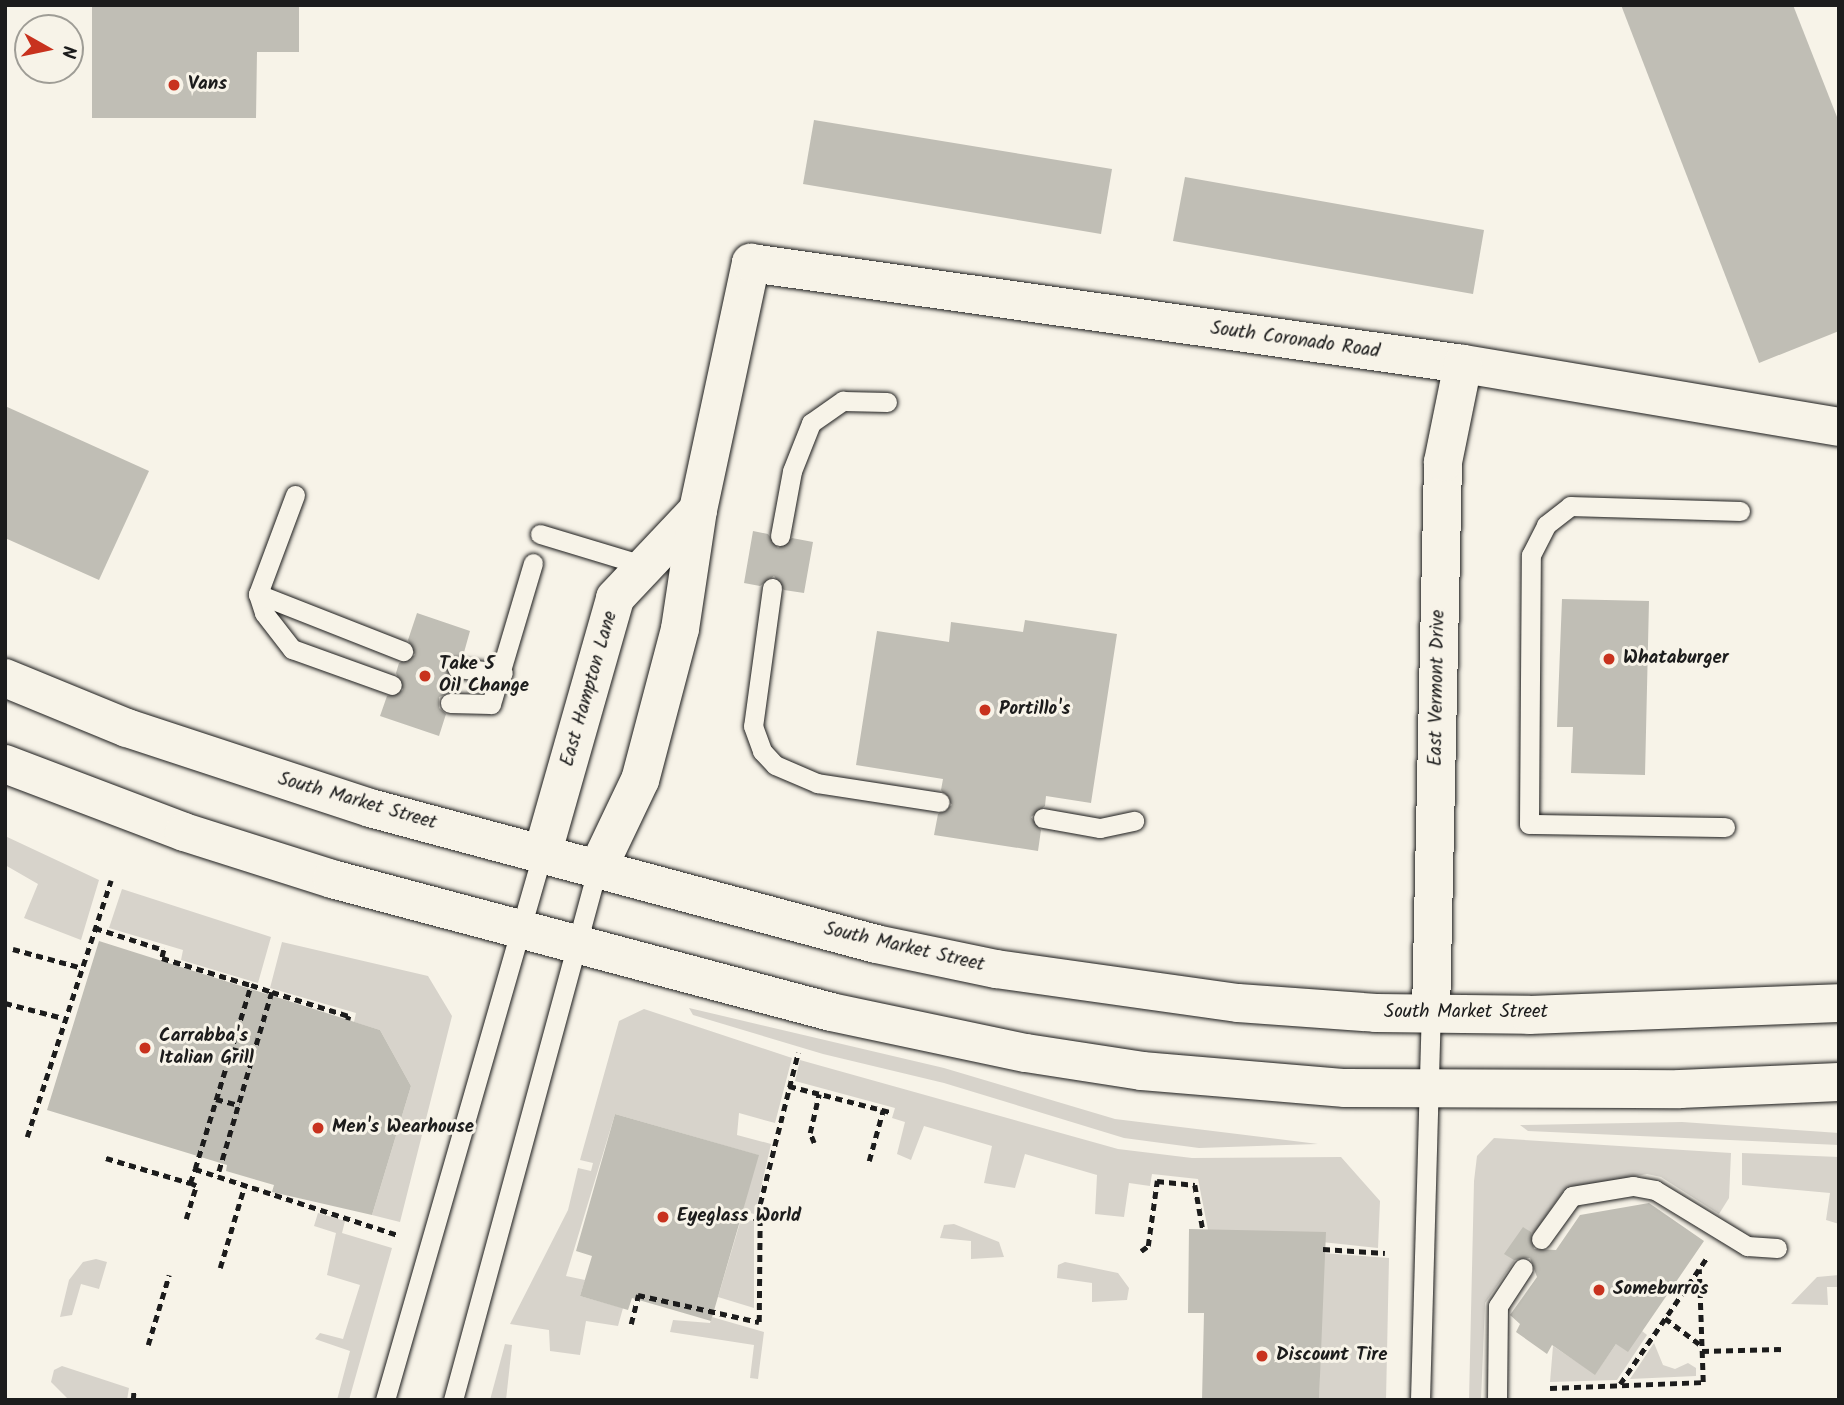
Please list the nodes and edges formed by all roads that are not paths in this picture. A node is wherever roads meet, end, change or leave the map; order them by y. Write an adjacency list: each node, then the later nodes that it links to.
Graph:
1 (1463, 364): 3 (street, South Coronado Road); 5 (street, South Coronado Road); 29 (street, East Vermont Drive)
2 (887, 401): 8 (lane)
3 (1839, 427)
4 (295, 495): 12 (lane)
5 (698, 510): 10 (street, East Hampton Lane); 25 (street)
6 (1740, 511): 23 (lane)
7 (540, 534): 10 (lane)
8 (780, 536)
9 (533, 563): 15 (lane)
10 (646, 566): 24 (street, East Hampton Lane)
11 (772, 588): 20 (lane)
12 (258, 594): 13 (lane); 17 (lane)
13 (403, 651)
14 (457, 668): 15 (lane)
15 (503, 673): 18 (lane)
16 (5, 678): 24 (street, South Market Street)
17 (391, 685)
18 (450, 703)
19 (5, 764): 26 (street)
20 (940, 802)
21 (1043, 818): 22 (lane)
22 (1134, 821)
23 (1725, 827)
24 (542, 855): 25 (street, South Market Street); 26 (lane)
25 (597, 870): 27 (lane); 29 (street, South Market Street)
26 (517, 930): 27 (street); 35 (lane)
27 (576, 946): 31 (street); 36 (lane)
28 (1839, 1003): 29 (street, South Market Street)
29 (1431, 1013): 31 (lane)
30 (1839, 1082): 31 (street)
31 (1428, 1089): 37 (lane)
32 (1541, 1240): 33 (lane)
33 (1777, 1248)
34 (1524, 1268): 38 (lane)
35 (386, 1400)
36 (453, 1400)
37 (1420, 1400)
38 (1497, 1400)

